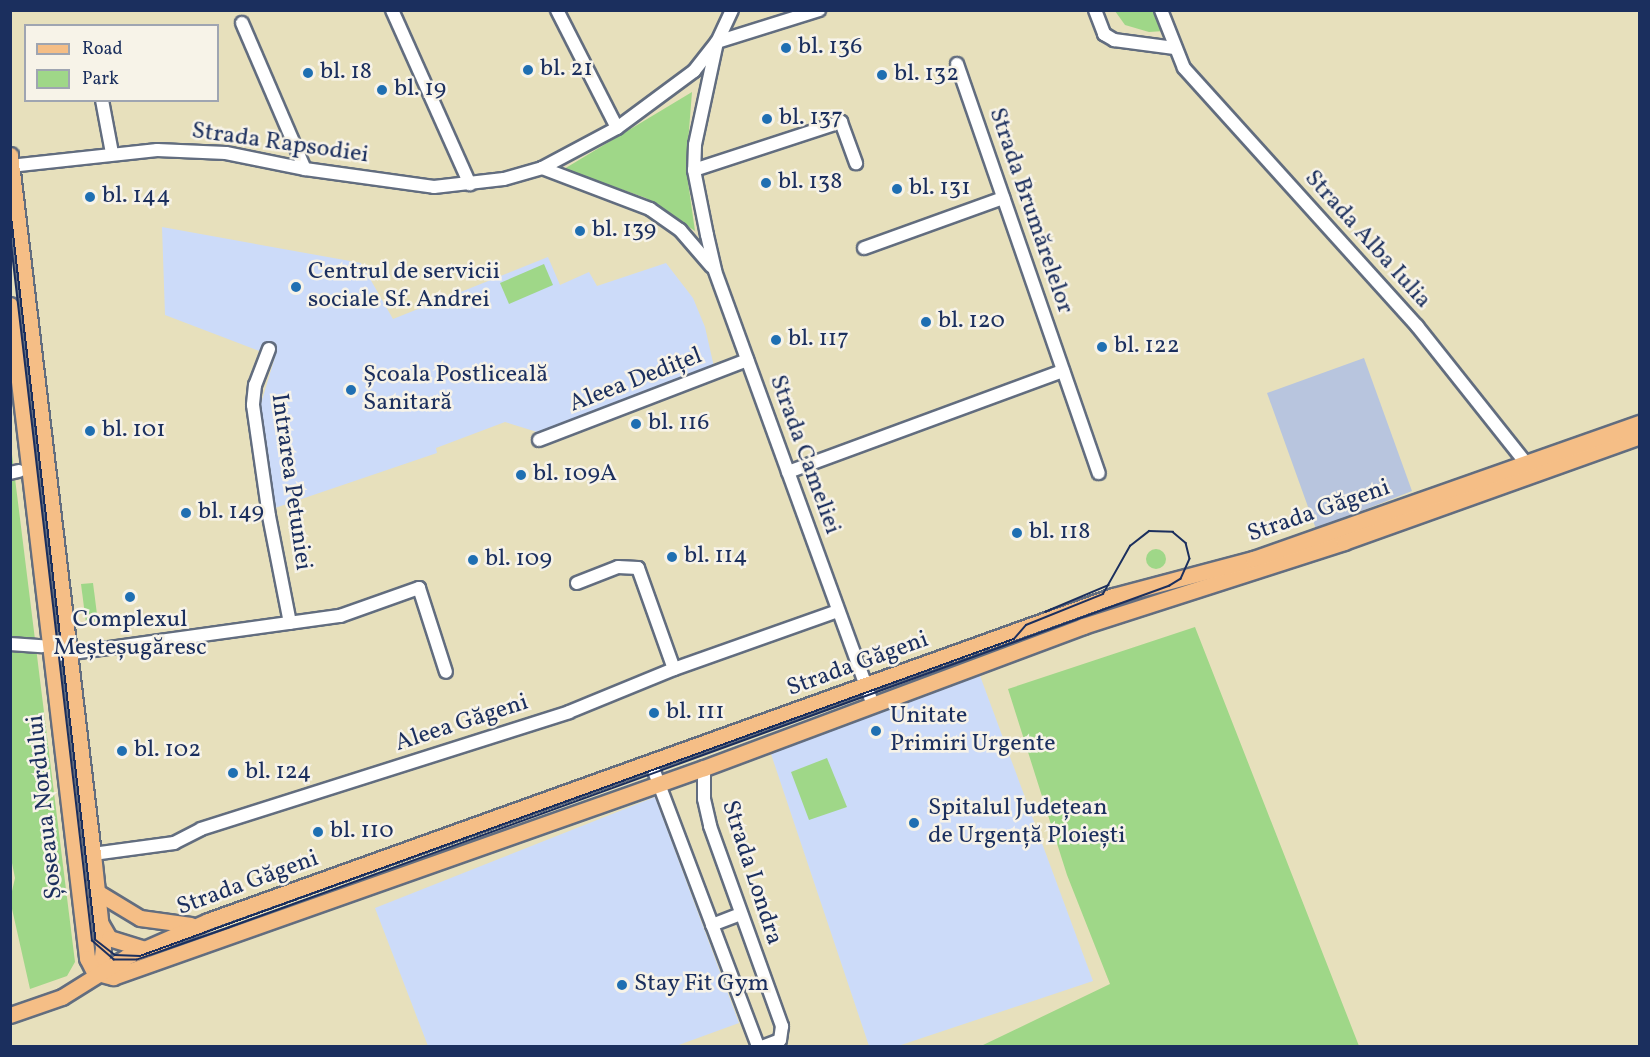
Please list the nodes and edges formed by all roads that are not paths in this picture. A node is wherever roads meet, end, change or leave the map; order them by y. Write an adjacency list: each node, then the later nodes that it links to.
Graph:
1 (392, 10): 19 (street)
2 (557, 10): 12 (street)
3 (732, 10): 8 (street, Strada Cameliei)
4 (819, 10): 8 (street)
5 (1095, 10): 9 (street)
6 (1161, 10): 9 (street, Strada Alba Iulia)
7 (243, 23): 17 (street)
8 (717, 42): 12 (street, Strada Rapsodiei); 18 (street, Strada Cameliei)
9 (1173, 48): 30 (street, Strada Alba Iulia)
10 (957, 64): 20 (street, Strada Brumărelelor)
11 (102, 102): 13 (street)
12 (617, 128): 16 (street, Strada Rapsodiei)
13 (112, 153): 14 (street, Strada Rapsodiei); 17 (street, Strada Rapsodiei)
14 (11, 162): 39 (main road, Șoseaua Nordului)
15 (856, 163): 18 (street)
16 (542, 168): 19 (street, Strada Rapsodiei); 22 (street)
17 (304, 169): 19 (street, Strada Rapsodiei)
18 (694, 170): 22 (street, Strada Cameliei)
19 (470, 184)
20 (1003, 198): 21 (street); 26 (street, Strada Brumărelelor)
21 (864, 248)
22 (715, 272): 25 (street, Strada Cameliei)
23 (10, 305): 38 (main road, Șoseaua Nordului)
24 (269, 349): 36 (street, Intrarea Petuniei)
25 (747, 360): 29 (street, Aleea Dedițel); 31 (street, Strada Cameliei)
26 (1063, 371): 31 (street); 32 (street, Strada Brumărelelor)
27 (1640, 423): 30 (main road, Strada Găgeni)
28 (1640, 436): 33 (main road, Strada Găgeni)
29 (539, 440)
30 (1526, 463): 33 (main road, Strada Găgeni)
31 (788, 472): 35 (street, Strada Cameliei)
32 (1099, 473)
33 (1216, 578): 42 (main road, Strada Găgeni); 43 (main road, Strada Găgeni)
34 (577, 583): 40 (street)
35 (838, 611): 40 (street, Aleea Găgeni); 42 (street, Strada Cameliei)
36 (290, 623): 39 (street); 41 (street)
37 (10, 644): 38 (street)
38 (47, 651): 39 (street); 54 (main road, Șoseaua Nordului)
39 (70, 652): 47 (main road, Șoseaua Nordului)
40 (674, 669): 47 (street, Aleea Găgeni)
41 (446, 672)
42 (865, 686): 43 (street, Strada Cameliei); 44 (main road, Strada Găgeni)
43 (872, 703): 45 (main road, Strada Găgeni)
44 (651, 763): 46 (street); 50 (main road, Strada Găgeni)
45 (704, 768): 46 (main road, Strada Găgeni); 49 (street, Strada Londra)
46 (657, 785): 52 (street); 54 (main road, Strada Găgeni)
47 (93, 854): 48 (main road, Șoseaua Nordului)
48 (97, 892): 50 (main road); 51 (main road, Șoseaua Nordului)
49 (741, 914): 52 (street); 56 (street, Strada Londra)
50 (208, 921): 53 (main road, Strada Găgeni)
51 (100, 922): 53 (main road); 54 (main road, Șoseaua Nordului)
52 (712, 925): 57 (street)
53 (145, 949): 54 (main road, Strada Găgeni)
54 (100, 974): 55 (main road, Strada Găgeni)
55 (10, 1015)
56 (785, 1041): 58 (street, Strada Londra)
57 (758, 1047)
58 (764, 1047)

